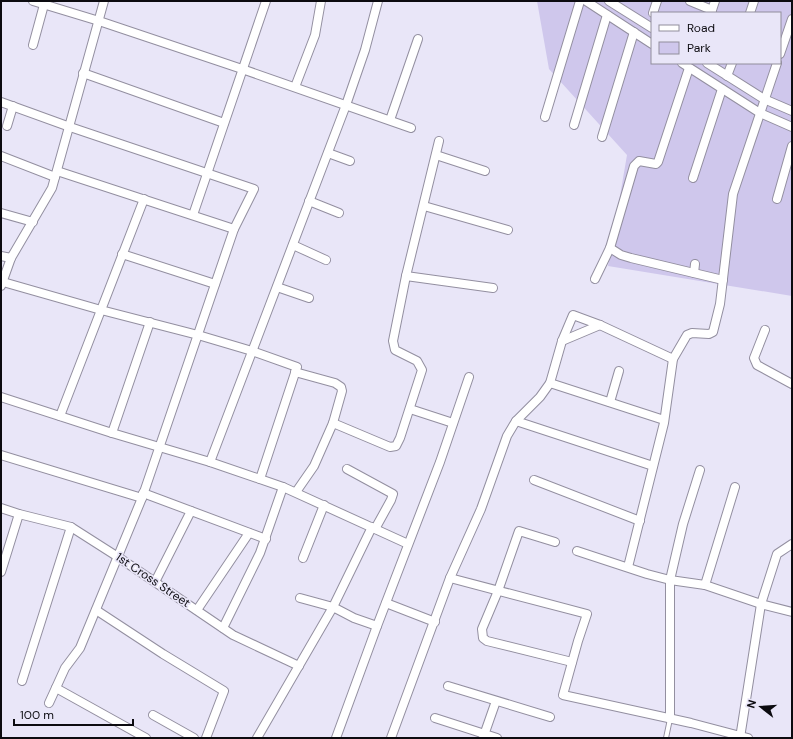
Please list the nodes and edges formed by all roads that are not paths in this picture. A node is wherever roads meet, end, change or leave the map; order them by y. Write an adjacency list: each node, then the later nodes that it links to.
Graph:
1 (34, 1): 13 (street)
2 (104, 1): 19 (street)
3 (266, 1): 31 (street)
4 (321, 1): 35 (street)
5 (378, 1): 39 (street)
6 (580, 1): 43 (street)
7 (586, 1): 17 (street)
8 (610, 1): 20 (street)
9 (657, 1): 15 (street)
10 (690, 1): 14 (street)
11 (715, 1): 14 (street)
12 (754, 1): 16 (street)
13 (44, 2): 19 (street); 24 (street)
14 (711, 11)
15 (653, 12)
16 (750, 12)
17 (607, 15): 21 (street); 46 (street)
18 (792, 19): 25 (street)
19 (99, 21): 31 (street); 32 (street)
20 (650, 27)
21 (634, 32): 23 (street); 51 (street)
22 (418, 39): 44 (street)
23 (651, 43)
24 (33, 45)
25 (781, 51)
26 (706, 64): 33 (street)
27 (708, 64): 34 (street)
28 (732, 64): 34 (street)
29 (777, 64): 37 (street)
30 (686, 65): 33 (street); 73 (street)
31 (242, 69): 35 (street); 45 (street)
32 (83, 73): 45 (street); 48 (street)
33 (701, 76): 36 (street)
34 (727, 76): 37 (street)
35 (295, 87): 39 (street)
36 (722, 89): 42 (street); 61 (street)
37 (764, 99): 41 (street); 42 (street)
38 (1, 102): 40 (street)
39 (346, 105): 44 (street); 54 (street)
40 (13, 106): 47 (street); 48 (street)
41 (792, 112)
42 (760, 113): 49 (street); 82 (street)
43 (545, 117)
44 (390, 120): 50 (street)
45 (224, 124): 59 (street)
46 (574, 125)
47 (7, 126)
48 (70, 127): 59 (street); 60 (street)
49 (792, 127)
50 (411, 128)
51 (602, 137)
52 (439, 142): 55 (street)
53 (792, 146): 63 (street)
54 (328, 153): 57 (street); 64 (street)
55 (436, 154): 58 (street); 65 (street)
56 (1, 156): 60 (street)
57 (350, 161)
58 (485, 171)
59 (208, 173): 68 (street); 70 (street)
60 (56, 174): 62 (street); 69 (street)
61 (693, 178)
62 (144, 199): 68 (street); 74 (street)
63 (777, 199)
64 (309, 201): 67 (street); 72 (street)
65 (424, 206): 71 (street); 80 (street)
66 (1, 213): 69 (street)
67 (339, 213)
68 (193, 215): 70 (street)
69 (32, 222): 76 (street)
70 (234, 229): 83 (street)
71 (508, 230)
72 (292, 245): 77 (street); 85 (street)
73 (610, 248): 79 (street); 81 (street)
74 (122, 254): 83 (street); 88 (street)
75 (1, 256): 76 (street)
76 (11, 258): 84 (street)
77 (326, 260)
78 (695, 264): 79 (street)
79 (694, 273): 82 (street)
80 (406, 276): 86 (street); 103 (street)
81 (595, 279)
82 (723, 280): 95 (street)
83 (215, 284): 92 (street)
84 (2, 285): 88 (street)
85 (277, 287): 87 (street); 94 (street)
86 (493, 288)
87 (309, 298)
88 (101, 310): 89 (street); 104 (street)
89 (150, 322): 92 (street); 109 (street)
90 (600, 325): 93 (street); 93 (street); 95 (street)
91 (765, 330): 100 (street)
92 (198, 335): 94 (street); 110 (street)
93 (562, 341): 99 (street)
94 (252, 351): 97 (street); 112 (street)
95 (673, 359): 105 (street)
96 (619, 371): 102 (street)
97 (295, 372): 108 (street); 116 (street)
98 (469, 377): 107 (street)
99 (550, 383): 102 (street); 106 (street)
100 (792, 384)
101 (1, 397): 104 (street)
102 (610, 402): 105 (street)
103 (410, 409): 107 (street); 108 (street)
104 (60, 416): 109 (street)
105 (664, 420): 113 (street)
106 (516, 421): 113 (street); 140 (street)
107 (453, 422): 132 (street)
108 (333, 423): 120 (street)
109 (112, 433): 110 (street)
110 (158, 447): 112 (street); 121 (street)
111 (1, 455): 121 (street)
112 (210, 462): 116 (street)
113 (653, 466): 126 (street)
114 (347, 469): 128 (street)
115 (700, 470): 141 (street)
116 (260, 479): 119 (street)
117 (534, 480): 126 (street)
118 (735, 486): 143 (street)
119 (284, 488): 120 (street); 130 (street)
120 (296, 492): 122 (street)
121 (142, 496): 124 (street); 136 (street)
122 (324, 505): 128 (street); 137 (street)
123 (1, 508): 125 (street, 1st Cross Street)
124 (191, 511): 129 (street); 142 (street)
125 (19, 514): 127 (street, 1st Cross Street); 135 (street)
126 (640, 521): 138 (street)
127 (71, 527): 136 (street, 1st Cross Street); 157 (street)
128 (374, 528): 132 (street); 148 (street)
129 (249, 533): 130 (street); 150 (street)
130 (266, 539): 154 (street)
131 (555, 542): 144 (street)
132 (408, 544): 146 (street)
133 (792, 544): 147 (street)
134 (577, 551): 138 (street)
135 (4, 554): 139 (street)
136 (118, 557): 142 (street, 1st Cross Street); 149 (street)
137 (303, 558)
138 (628, 567): 141 (street)
139 (1, 572)
140 (450, 578): 144 (street); 152 (street)
141 (670, 580): 143 (street); 165 (street)
142 (155, 582): 150 (street, 1st Cross Street)
143 (705, 585): 147 (street)
144 (498, 591): 155 (street); 155 (street)
145 (300, 598): 148 (street)
146 (386, 603): 152 (street); 153 (street)
147 (762, 604): 151 (street); 167 (street)
148 (333, 607): 153 (street); 156 (street)
149 (96, 610): 159 (street); 170 (street)
150 (197, 610): 154 (street, 1st Cross Street)
151 (792, 612)
152 (435, 622): 173 (street)
153 (376, 626): 172 (street)
154 (223, 628): 156 (street, 1st Cross Street)
155 (572, 662): 165 (street)
156 (298, 666): 171 (street)
157 (22, 681)
158 (448, 686): 160 (street)
159 (56, 688): 161 (street); 168 (street)
160 (496, 701): 163 (street); 166 (street)
161 (49, 703)
162 (153, 715): 169 (street)
163 (550, 717)
164 (435, 718): 166 (street)
165 (670, 719): 167 (street); 175 (lane)
166 (483, 736): 174 (street)
167 (743, 737)
168 (146, 738)
169 (194, 738)
170 (206, 738)
171 (257, 738)
172 (336, 738)
173 (391, 738)
174 (497, 738)
175 (666, 738)

